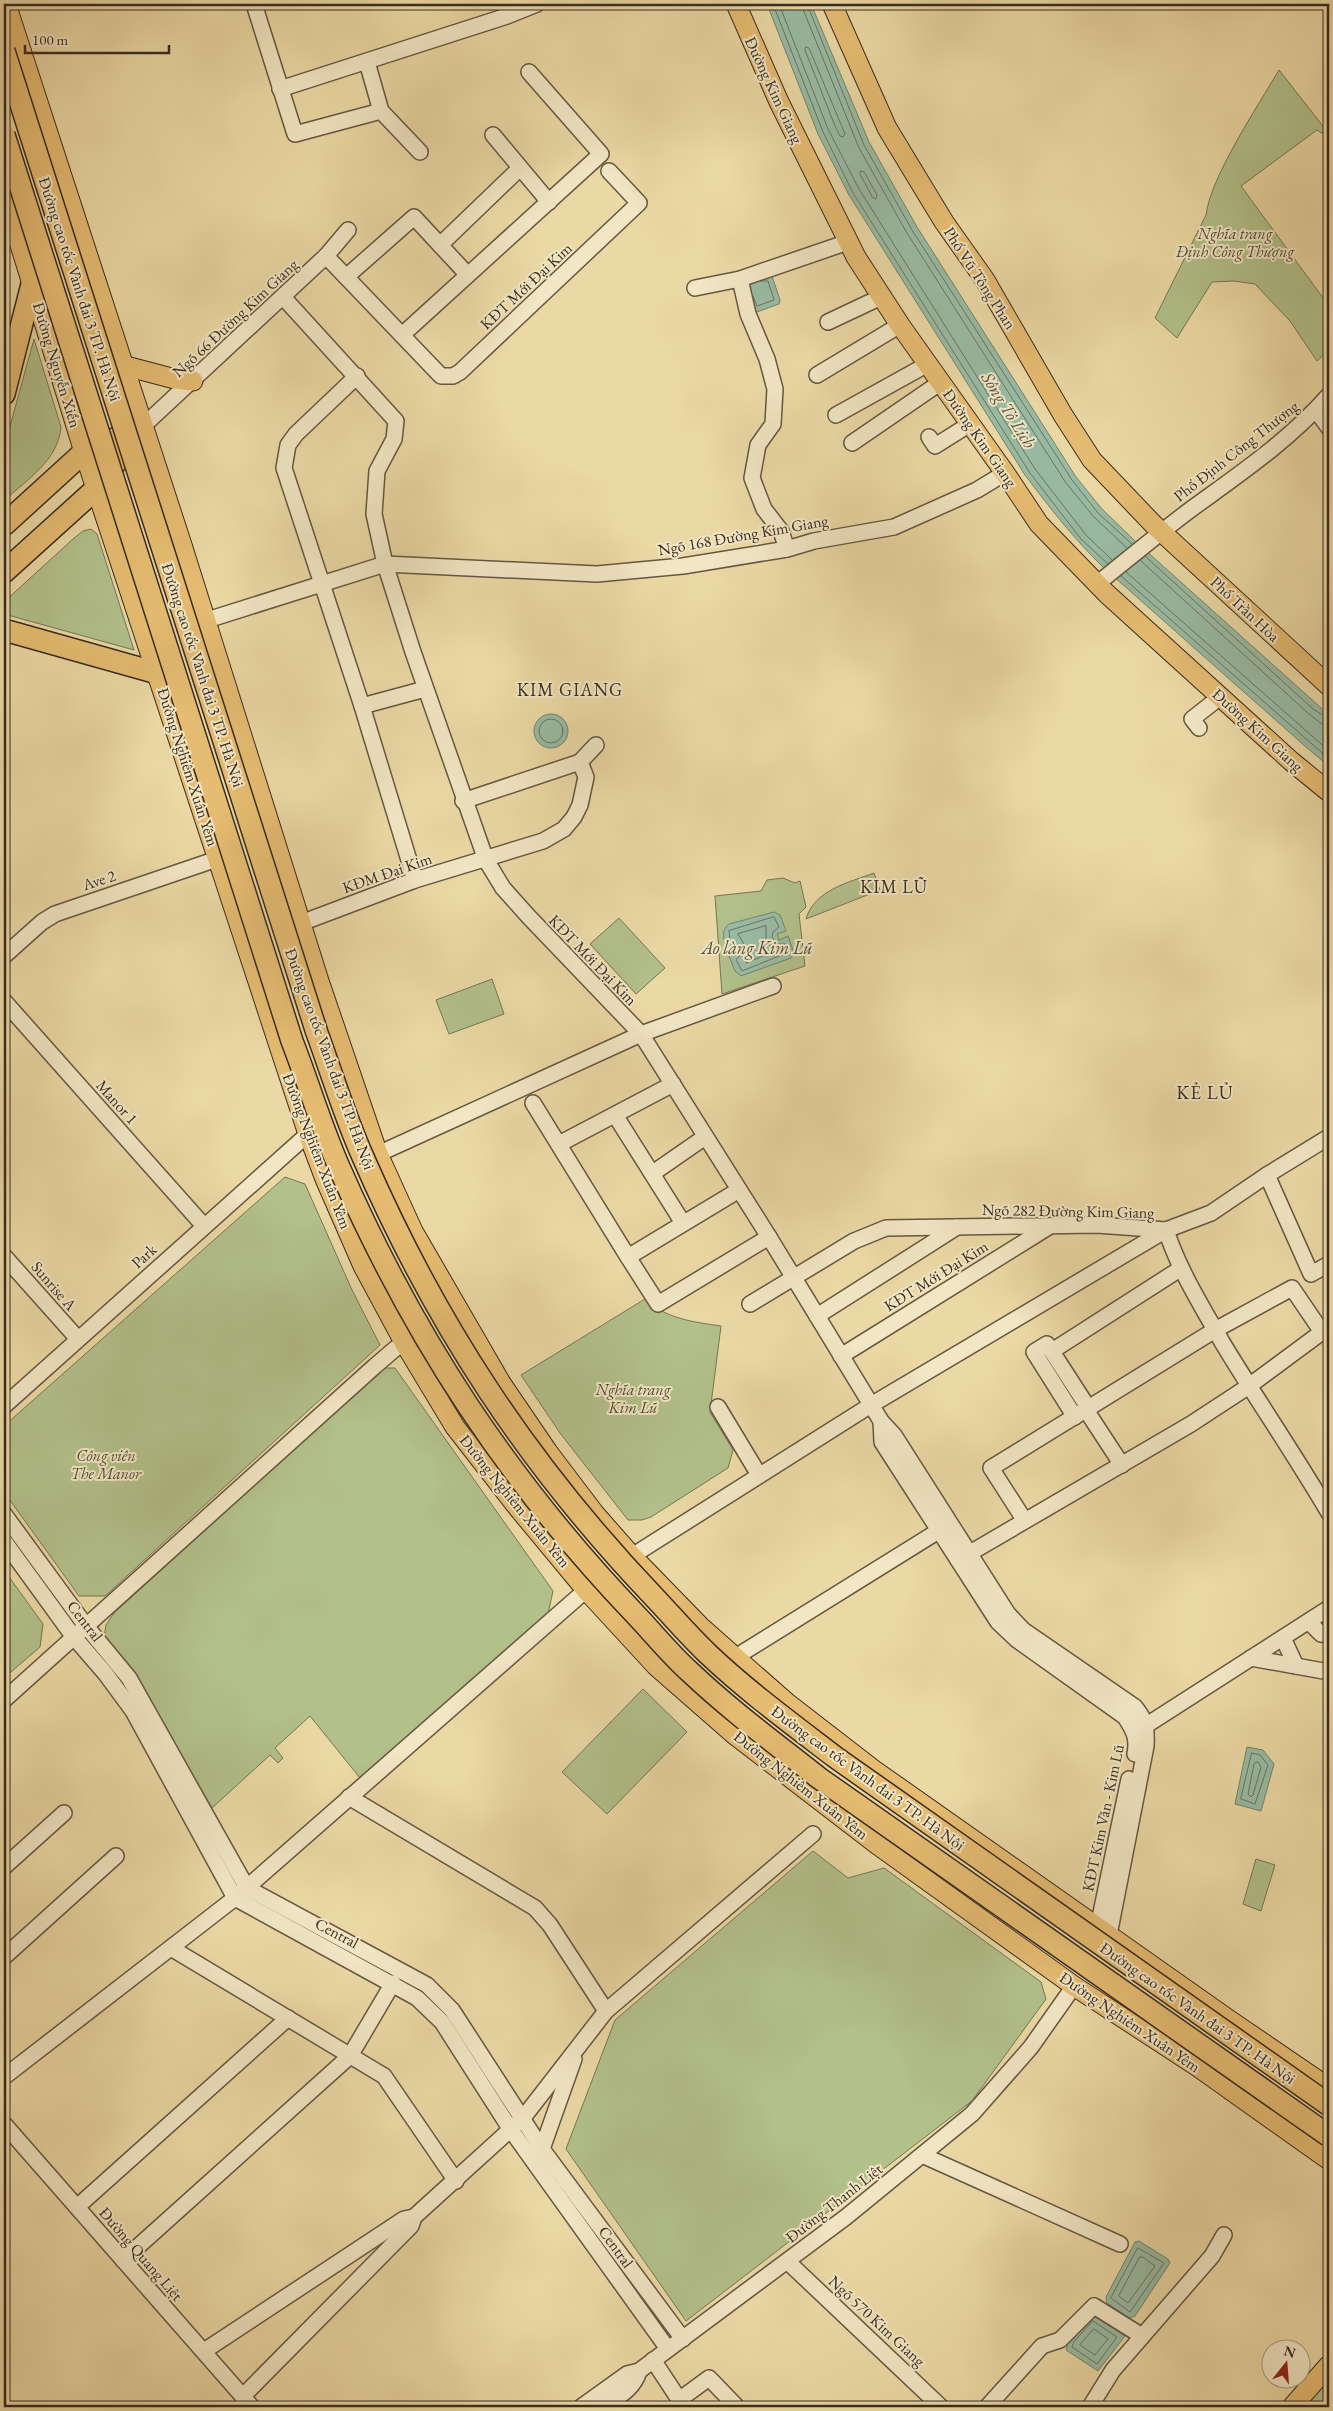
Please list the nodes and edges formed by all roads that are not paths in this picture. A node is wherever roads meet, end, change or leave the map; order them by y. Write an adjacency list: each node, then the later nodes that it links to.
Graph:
1 (6, 4): 36 (main road)
2 (254, 4): 10 (street)
3 (537, 4): 6 (street)
4 (736, 4): 22 (main road, Đường Kim Giang)
5 (832, 4): 55 (main road, Phố Vũ Tông Phan)
6 (505, 10): 8 (street)
7 (4, 50): 161 (highway, Đường cao tốc Vành đai 3 TP. Hà Nội, bridge)
8 (367, 62): 10 (street); 11 (street)
9 (529, 72): 20 (street)
10 (280, 89): 11 (street)
11 (381, 111): 15 (street)
12 (4, 135): 166 (highway, Đường cao tốc Vành đai 3 TP. Hà Nội, bridge)
13 (493, 136): 16 (street)
14 (4, 150): 18 (main road)
15 (420, 152)
16 (520, 168): 20 (street); 23 (street)
17 (609, 171): 34 (street, KĐT Mới Đại Kim)
18 (4, 182)
19 (4, 193): 28 (main road, Đường Nguyễn Xiển)
20 (549, 202): 25 (street)
21 (348, 230): 24 (street, Ngõ 66 Đường Kim Giang)
22 (848, 242): 27 (street); 31 (main road, Đường Kim Giang)
23 (440, 245): 25 (street); 26 (street)
24 (326, 256): 26 (street, KĐT Mới Đại Kim); 30 (street, Ngõ 66 Đường Kim Giang)
25 (467, 274): 34 (street)
26 (346, 277): 34 (street, KĐT Mới Đại Kim)
27 (740, 279): 29 (street); 56 (street)
28 (32, 284): 41 (highway); 50 (main road, Đường Nguyễn Xiển)
29 (695, 288)
30 (283, 296): 38 (street, KĐT Mới Đại Kim); 39 (street, Ngõ 66 Đường Kim Giang)
31 (881, 297): 32 (street); 33 (main road, Đường Kim Giang)
32 (828, 322)
33 (900, 324): 35 (main road, Đường Kim Giang); 37 (street)
34 (402, 334)
35 (928, 364): 40 (main road, Đường Kim Giang); 44 (street)
36 (122, 365): 39 (main road); 46 (main road)
37 (817, 375)
38 (357, 376): 57 (street, KĐT Mới Đại Kim); 60 (street)
39 (194, 381): 46 (street, Ngõ 66 Đường Kim Giang)
40 (941, 382): 45 (main road, Đường Kim Giang); 49 (street)
41 (4, 394)
42 (1329, 395): 43 (street, Phố Định Công Thượng)
43 (1316, 410): 47 (street); 55 (street, Phố Định Công Thượng)
44 (836, 415)
45 (970, 424): 48 (street); 51 (main road, Đường Kim Giang)
46 (142, 427): 50 (highway); 52 (highway); 61 (main road)
47 (1329, 428)
48 (929, 437)
49 (852, 443)
50 (84, 452): 52 (main road, Đường Nguyễn Xiển); 53 (highway)
51 (1005, 473): 56 (street, Ngõ 168 Đường Kim Giang); 59 (main road, Đường Kim Giang)
52 (97, 488): 54 (main road, Đường Nguyễn Xiển); 58 (highway)
53 (4, 525)
54 (112, 536): 63 (main road, Đường Nghiêm Xuân Yêm)
55 (1156, 536): 59 (street, Phố Định Công Thượng); 64 (main road, Phố Trần Hòa)
56 (787, 549): 57 (street, Ngõ 168 Đường Kim Giang)
57 (384, 564): 60 (street); 65 (street, KĐT Mới Đại Kim)
58 (4, 572)
59 (1101, 581): 66 (main road, Đường Kim Giang)
60 (320, 584): 61 (street); 67 (street)
61 (204, 620): 76 (main road)
62 (4, 630): 63 (highway)
63 (157, 673): 73 (main road, Đường Nghiêm Xuân Yêm)
64 (1329, 686)
65 (425, 689): 67 (street); 72 (street, KĐT Mới Đại Kim)
66 (1220, 696): 68 (street); 71 (main road, Đường Kim Giang)
67 (362, 706): 75 (street)
68 (1199, 728)
69 (596, 745): 70 (street)
70 (580, 762): 72 (street); 74 (street)
71 (1329, 792)
72 (463, 800): 74 (street, KĐT Mới Đại Kim)
73 (217, 859): 77 (street, Ave 2); 84 (main road, Đường Nghiêm Xuân Yêm)
74 (486, 860): 75 (street, KĐM Đại Kim); 80 (street, KĐT Mới Đại Kim)
75 (416, 880): 76 (street, KĐM Đại Kim)
76 (301, 923): 88 (main road)
77 (4, 956)
78 (773, 986): 80 (street)
79 (4, 1001): 93 (street, Manor 1)
80 (641, 1034): 81 (street, KĐT Mới Đại Kim); 88 (street)
81 (673, 1084): 83 (street); 86 (street, KĐT Mới Đại Kim)
82 (533, 1103): 87 (street)
83 (615, 1115): 87 (street); 89 (street)
84 (308, 1134): 93 (street, Park); 108 (main road, Đường Nghiêm Xuân Yêm)
85 (1329, 1137): 90 (street, Ngõ 282 Đường Kim Giang)
86 (705, 1138): 89 (street); 91 (street, KĐT Mới Đại Kim)
87 (559, 1144): 99 (street)
88 (378, 1154): 104 (main road)
89 (653, 1173): 92 (street)
90 (1267, 1175): 96 (street, Ngõ 282 Đường Kim Giang); 100 (street)
91 (739, 1190): 92 (street); 97 (street, KĐT Mới Đại Kim)
92 (683, 1223): 99 (street)
93 (204, 1226): 107 (street, Park)
94 (1050, 1226): 95 (street, Ngõ 282 Đường Kim Giang); 96 (street, Ngõ 282 Đường Kim Giang); 110 (street, KĐT Mới Đại Kim)
95 (957, 1227): 102 (street, Ngõ 282 Đường Kim Giang); 105 (street, KĐT Mới Đại Kim)
96 (1166, 1230): 101 (street); 114 (street)
97 (769, 1237): 99 (street); 102 (street, KĐT Mới Đại Kim)
98 (4, 1256): 107 (street, Sunrise A)
99 (628, 1257)
100 (1329, 1264)
101 (1180, 1270): 106 (street); 109 (street)
102 (793, 1276): 103 (street, Ngõ 282 Đường Kim Giang); 105 (street, KĐT Mới Đại Kim)
103 (750, 1304)
104 (458, 1312): 108 (main road); 126 (main road)
105 (816, 1316): 110 (street, KĐT Mới Đại Kim)
106 (1215, 1330): 113 (street); 113 (street); 117 (street)
107 (78, 1339): 115 (street, Park)
108 (405, 1344): 128 (main road, Đường Nghiêm Xuân Yêm); 131 (street)
109 (1052, 1351): 111 (street); 112 (street)
110 (841, 1356): 114 (street, KĐT Mới Đại Kim)
111 (1066, 1374): 112 (street); 117 (street)
112 (1053, 1382): 117 (street)
113 (1249, 1386): 119 (street); 121 (street)
114 (871, 1405): 118 (street, KĐT Mới Đại Kim); 120 (street)
115 (4, 1406)
116 (718, 1407): 120 (street)
117 (1083, 1412): 119 (street); 123 (street)
118 (888, 1438): 124 (street); 127 (street)
119 (1122, 1465): 123 (street)
120 (759, 1476): 126 (street)
121 (1329, 1513)
122 (4, 1514): 131 (street, Central)
123 (1025, 1521): 127 (street)
124 (940, 1530): 127 (street); 135 (street)
125 (4, 1541): 133 (street, Central)
126 (632, 1556): 135 (main road)
127 (963, 1557): 140 (street)
128 (586, 1590): 141 (street); 152 (main road, Đường Nghiêm Xuân Yêm)
129 (1329, 1608): 130 (street)
130 (1309, 1622): 132 (street); 134 (street)
131 (86, 1626): 133 (street); 146 (street, Central)
132 (1329, 1635)
133 (73, 1636): 139 (street); 147 (street, Central)
134 (1283, 1638): 136 (street); 137 (street)
135 (734, 1658): 148 (main road)
136 (1251, 1658): 137 (street); 140 (street)
137 (1296, 1666): 138 (street)
138 (1329, 1672)
139 (4, 1700)
140 (1141, 1728): 148 (street, KĐT Kim Văn - Kim Lũ)
141 (349, 1798): 146 (street); 153 (street)
142 (64, 1813): 145 (street)
143 (813, 1834): 153 (street)
144 (116, 1856): 150 (street)
145 (4, 1867)
146 (247, 1888): 147 (street); 162 (street, Central)
147 (235, 1898): 149 (street); 151 (street, Central)
148 (1103, 1931): 155 (main road)
149 (171, 1948): 154 (street); 159 (street)
150 (4, 1957)
151 (393, 1983): 157 (street); 164 (street, Central)
152 (1074, 1986): 158 (main road, Đường Nghiêm Xuân Yêm); 167 (street, Đường Thanh Liệt)
153 (606, 2011): 156 (street)
154 (288, 2018): 157 (street); 169 (street)
155 (1228, 2019): 158 (main road); 160 (main road)
156 (579, 2047): 162 (street); 165 (street)
157 (350, 2056): 168 (street); 174 (street)
158 (1198, 2067): 166 (main road, Đường Nghiêm Xuân Yêm)
159 (4, 2077)
160 (1329, 2088)
161 (1329, 2105): 166 (main road)
162 (523, 2118): 164 (street); 165 (street, Central)
163 (4, 2124): 169 (street, Đường Quang Liệt)
164 (511, 2130): 168 (street); 178 (street, Central)
165 (542, 2149): 177 (street, Central)
166 (1326, 2150)
167 (922, 2155): 172 (street); 175 (street, Đường Thanh Liệt)
168 (456, 2181): 170 (street)
169 (77, 2207): 174 (street, Đường Quang Liệt)
170 (414, 2217): 173 (street); 176 (street)
171 (1224, 2235): 179 (street)
172 (1120, 2244)
173 (348, 2257): 176 (street); 182 (street)
174 (123, 2260): 182 (street, Đường Quang Liệt)
175 (788, 2262): 180 (street, Đường Thanh Liệt); 191 (street, Ngõ 570 Kim Giang)
176 (361, 2274): 186 (street)
177 (663, 2311): 178 (street); 180 (street, Central)
178 (648, 2322): 181 (street, Central)
179 (1142, 2336): 192 (street); 193 (street)
180 (683, 2339): 181 (street, Đường Thanh Liệt)
181 (668, 2349): 183 (street, Đường Thanh Liệt)
182 (204, 2352): 186 (street, Đường Quang Liệt)
183 (653, 2360): 185 (street, Đường Thanh Liệt); 187 (street)
184 (1329, 2365): 194 (main road)
185 (639, 2372): 188 (street, Đường Thanh Liệt); 189 (street)
186 (248, 2402)
187 (682, 2405): 190 (street)
188 (581, 2407)
189 (604, 2407)
190 (738, 2407)
191 (941, 2407)
192 (987, 2407)
193 (1090, 2407)
194 (1292, 2407)

